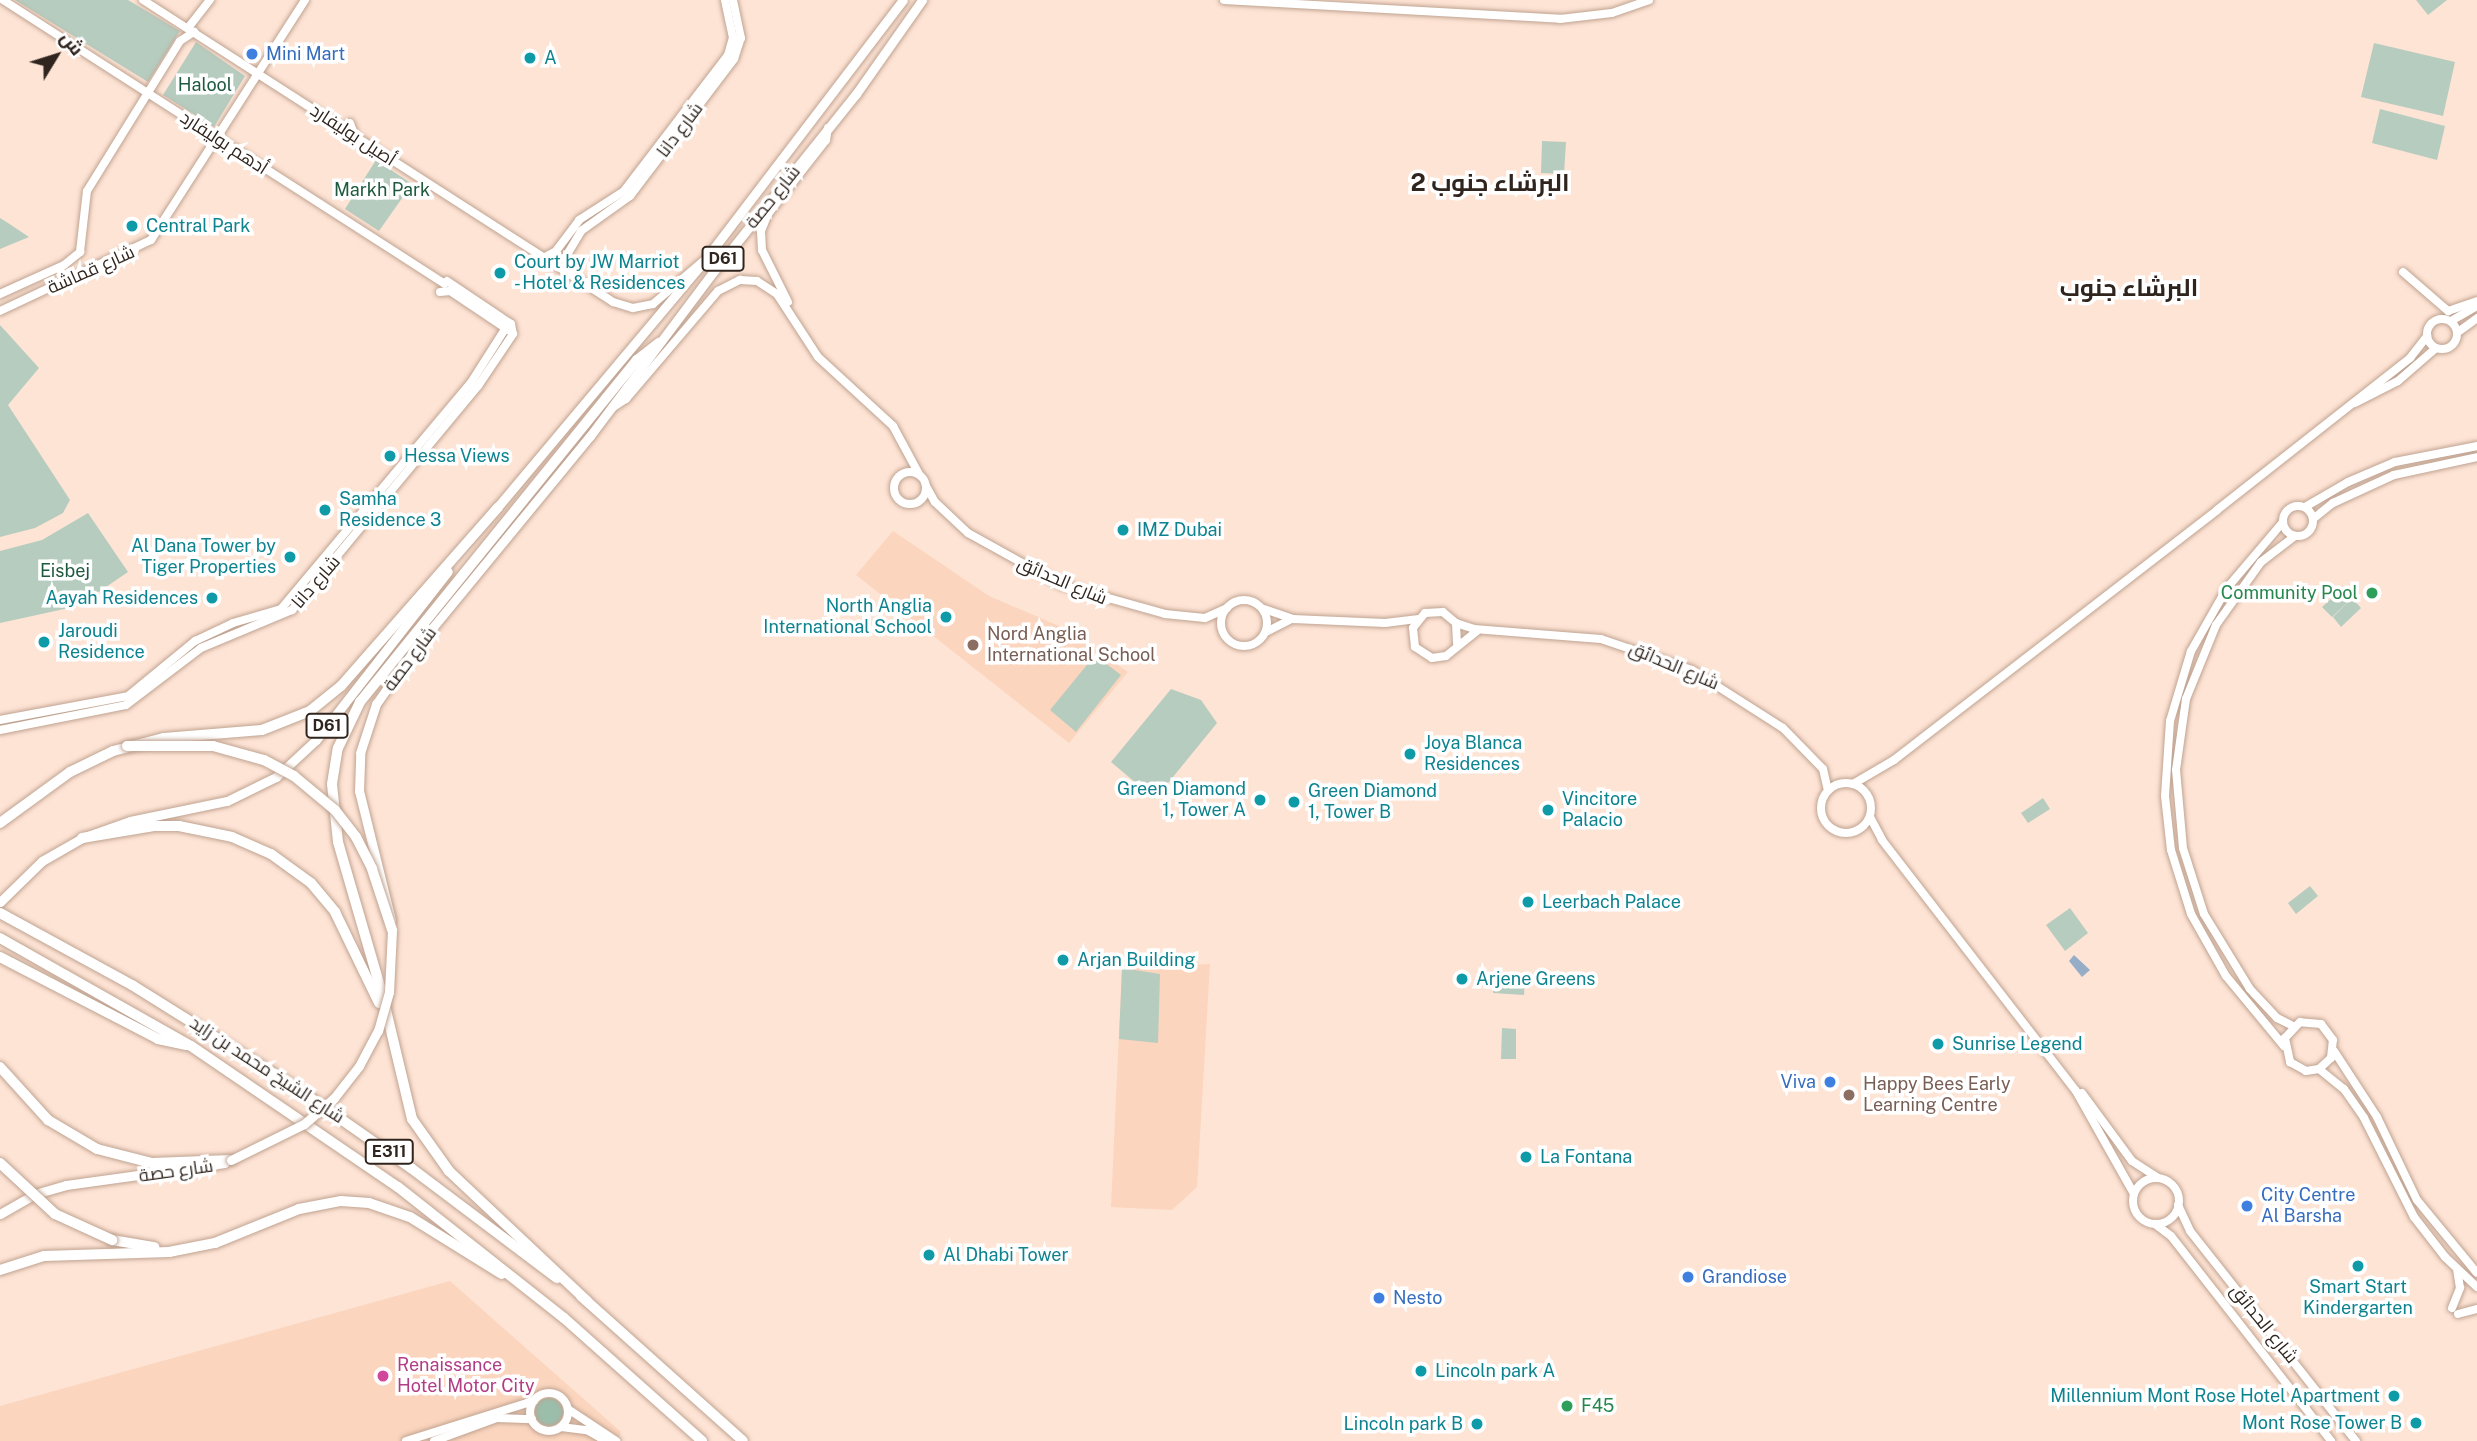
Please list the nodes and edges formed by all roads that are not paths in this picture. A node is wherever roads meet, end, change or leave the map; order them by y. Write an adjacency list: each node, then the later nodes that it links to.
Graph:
1 (3, 0): 13 (street, أدهم بوليفارد)
2 (143, 0): 11 (street, أصيل بوليفارد)
3 (210, 0): 11 (street, شارع قماشة)
4 (305, 0): 12 (street, شارع قماشة)
5 (725, 0): 22 (street, شارع دانا)
6 (733, 0): 25 (street, شارع دانا)
7 (903, 0): 23 (main road, شارع حصة / D61)
8 (922, 0): 15 (main road, شارع حصة / D61)
9 (1224, 0): 10 (street)
10 (1649, 0)
11 (191, 30): 12 (street, أصيل بوليفارد); 13 (street, شارع قماشة)
12 (257, 74): 16 (street, أصيل بوليفارد); 17 (street, شارع قماشة)
13 (148, 93): 17 (street, أدهم بوليفارد); 27 (street, شارع قماشة)
14 (351, 123): 16 (street)
15 (828, 128): 33 (street); 36 (main road, شارع حصة / D61)
16 (355, 137): 22 (street, أصيل بوليفارد)
17 (216, 138): 18 (street, أدهم بوليفارد); 29 (street, شارع قماشة)
18 (304, 194): 19 (street); 21 (street, أدهم بوليفارد)
19 (309, 204)
20 (350, 230): 21 (street)
21 (363, 232): 26 (street, أدهم بوليفارد)
22 (543, 258): 25 (street, أصيل بوليفارد)
23 (704, 261): 25 (street, أصيل بوليفارد); 47 (main road, شارع حصة / D61)
24 (2403, 272): 28 (street)
25 (570, 275)
26 (444, 286): 32 (street, أدهم بوليفارد); 32 (street, أدهم بوليفارد)
27 (0, 294)
28 (2477, 304): 31 (street)
29 (0, 311)
30 (2477, 318): 34 (street)
31 (2451, 321): 34 (street); 35 (street)
32 (509, 328): 65 (street, شارع دانا); 66 (street, شارع دانا)
33 (798, 328): 39 (street); 41 (street)
34 (2458, 332): 37 (street)
35 (2427, 336): 37 (street); 38 (street)
36 (659, 343): 39 (main road, شارع حصة / D61); 84 (highway)
37 (2436, 348): 38 (street)
38 (2348, 405): 69 (street)
39 (612, 408): 80 (main road, شارع حصة / D61, bridge)
40 (2477, 446): 48 (street)
41 (907, 447): 43 (street); 44 (street)
42 (2477, 457): 50 (street)
43 (903, 474): 44 (street); 46 (street)
44 (919, 474): 45 (street)
45 (926, 486): 46 (street); 49 (street)
46 (915, 503): 49 (street)
47 (498, 507): 67 (highway, bridge); 76 (main road, شارع حصة / D61)
48 (2305, 507): 50 (street); 51 (street)
49 (941, 509): 55 (street, شارع الحدائق)
50 (2313, 519): 52 (street)
51 (2283, 522): 52 (street); 86 (street)
52 (2295, 536): 83 (street)
53 (1227, 608): 54 (street); 55 (street); 61 (street)
54 (1264, 609): 56 (street); 62 (street)
55 (1199, 618): 61 (street)
56 (1293, 619): 58 (street); 62 (street)
57 (1417, 619): 58 (street); 59 (street); 63 (street)
58 (1385, 623): 63 (street)
59 (1456, 623): 60 (street, شارع الحدائق); 64 (street)
60 (1483, 629): 64 (street); 68 (street, شارع الحدائق)
61 (1222, 631): 62 (street)
62 (1266, 632)
63 (1412, 637): 64 (street)
64 (1457, 643)
65 (0, 720)
66 (0, 730)
67 (127, 746): 74 (highway); 80 (highway, bridge)
68 (1803, 747): 70 (street); 71 (street)
69 (1894, 761): 70 (street); 72 (street)
70 (1849, 783): 71 (street); 72 (street)
71 (1828, 790): 75 (street)
72 (1869, 797): 73 (street)
73 (1870, 817): 75 (street); 77 (street)
74 (0, 823)
75 (1857, 831): 77 (street)
76 (82, 838): 78 (main road, شارع حصة / D61); 84 (highway)
77 (1882, 840): 88 (street)
78 (0, 902)
79 (0, 913): 104 (highway, شارع الشيخ محمد بن زايد / E311)
80 (392, 930): 91 (main road, شارع حصة / D61, bridge)
81 (0, 938): 85 (highway, شارع الشيخ محمد بن زايد / E311)
82 (0, 957): 85 (highway)
83 (2293, 1026): 86 (street); 87 (street)
84 (389, 1029): 104 (highway)
85 (191, 1046): 102 (highway, شارع الشيخ محمد بن زايد / E311)
86 (2284, 1046): 90 (street)
87 (2334, 1050): 90 (street); 101 (street)
88 (2056, 1063): 93 (street); 94 (street)
89 (0, 1067): 91 (highway)
90 (2319, 1069): 100 (street)
91 (231, 1160): 96 (main road, شارع حصة / D61)
92 (0, 1163): 98 (highway, bridge)
93 (2158, 1178): 94 (street); 95 (street)
94 (2134, 1194): 97 (street)
95 (2178, 1205): 97 (street); 117 (street, شارع الحدائق)
96 (0, 1214)
97 (2155, 1224): 116 (street, شارع الحدائق)
98 (188, 1248): 99 (highway); 102 (highway)
99 (0, 1270)
100 (2457, 1270): 103 (street); 105 (street)
101 (2477, 1273)
102 (524, 1285): 114 (highway, شارع الشيخ محمد بن زايد / E311)
103 (2477, 1287)
104 (586, 1301): 115 (highway, شارع الشيخ محمد بن زايد / E311)
105 (2477, 1309)
106 (534, 1401): 107 (street); 108 (street); 110 (street)
107 (568, 1409): 109 (street); 113 (street)
108 (532, 1419): 109 (street); 111 (street)
109 (561, 1427): 112 (street)
110 (406, 1441)
111 (434, 1441)
112 (606, 1441)
113 (616, 1441)
114 (702, 1441)
115 (743, 1441)
116 (2331, 1441)
117 (2356, 1441)

